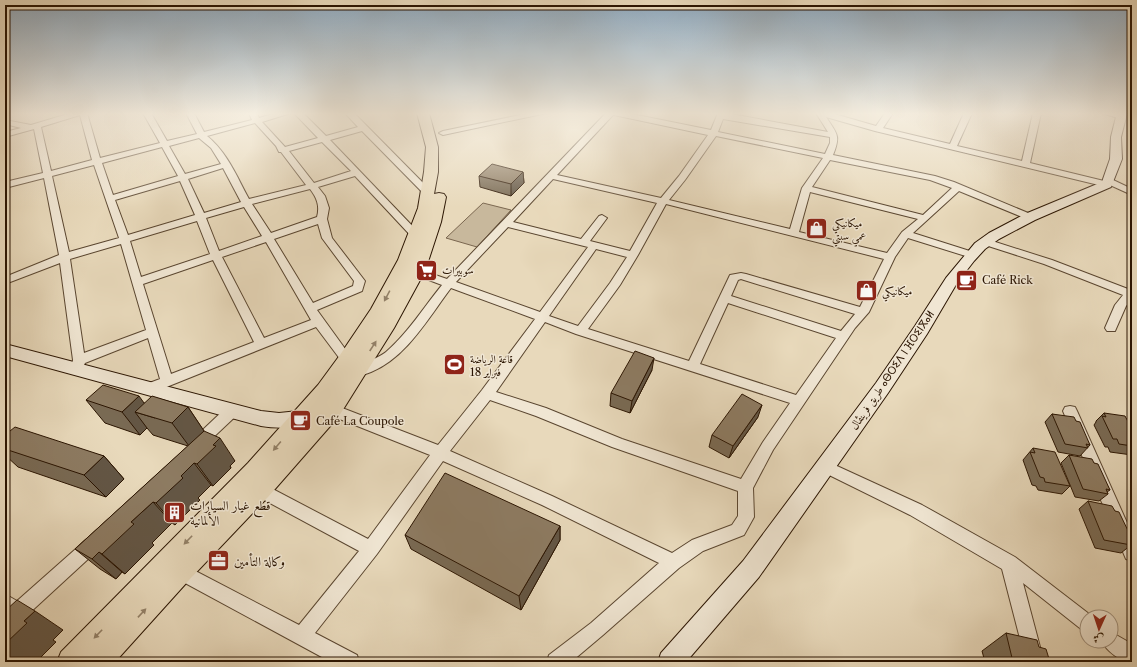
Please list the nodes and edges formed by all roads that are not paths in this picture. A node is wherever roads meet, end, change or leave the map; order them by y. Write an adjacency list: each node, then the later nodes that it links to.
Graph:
1 (39, 144): 26 (street)
2 (92, 144): 22 (street)
3 (168, 144): 18 (street)
4 (212, 144): 24 (street)
5 (277, 144): 20 (street)
6 (303, 144): 20 (street)
7 (329, 144): 25 (street)
8 (379, 144): 35 (street)
9 (431, 144): 35 (main road)
10 (444, 144): 57 (main road)
11 (583, 144): 27 (street)
12 (706, 144): 37 (street)
13 (764, 144): 21 (street)
14 (834, 144): 21 (street)
15 (945, 144): 19 (street)
16 (1030, 144): 23 (street)
17 (1116, 144): 29 (main road)
18 (164, 145): 22 (street); 28 (street)
19 (953, 146): 23 (street)
20 (282, 150): 31 (street)
21 (828, 157): 32 (street); 33 (street)
22 (97, 162): 26 (street); 36 (street)
23 (1026, 164): 29 (street)
24 (225, 165): 28 (street); 38 (street)
25 (355, 173): 31 (street); 47 (street)
26 (48, 175): 30 (street); 55 (street)
27 (552, 176): 37 (street); 44 (street)
28 (183, 178): 36 (street); 39 (street)
29 (1107, 182): 34 (street); 40 (main road, طريق فرينڨال ⴰⴱⵔⵉⴷ ⵏ ⴼⵔⵉⵏⴳⴰⵍ)
30 (5, 185)
31 (312, 186): 38 (street); 43 (street)
32 (958, 187): 40 (street); 42 (street)
33 (807, 188): 42 (street); 45 (street)
34 (1132, 192)
35 (428, 193): 47 (main road)
36 (110, 199): 49 (street)
37 (663, 201): 45 (street); 53 (street)
38 (246, 203): 39 (street); 48 (street)
39 (201, 217): 49 (street); 52 (street)
40 (1030, 217): 50 (main road, طريق فرينڨال ⴰⴱⵔⵉⴷ ⵏ ⴼⵔⵉⵏⴳⴰⵍ)
41 (602, 218): 51 (street)
42 (925, 218): 46 (street)
43 (322, 219): 48 (street); 63 (street)
44 (505, 223): 51 (street); 60 (street)
45 (794, 232): 56 (street)
46 (906, 234): 54 (street); 56 (street)
47 (416, 235): 57 (main road)
48 (268, 237): 52 (street); 63 (street)
49 (125, 240): 55 (street); 59 (street)
50 (986, 242): 54 (main road, طريق فرينڨال ⴰⴱⵔⵉⴷ ⵏ ⴼⵔⵉⵏⴳⴰⵍ); 61 (street)
51 (589, 243): 53 (street); 65 (street)
52 (215, 254): 59 (street); 71 (street)
53 (633, 255): 68 (street)
54 (972, 255): 86 (main road, طريق فرينڨال ⴰⴱⵔⵉⴷ ⵏ ⴼⵔⵉⵏⴳⴰⵍ)
55 (65, 257): 58 (street); 73 (street)
56 (890, 257): 64 (street)
57 (409, 269): 60 (street); 74 (main road)
58 (5, 281)
59 (137, 282): 69 (street)
60 (449, 284): 65 (street); 74 (street)
61 (1131, 292): 67 (street)
62 (724, 298): 64 (street); 70 (street); 75 (street)
63 (310, 309): 66 (street)
64 (863, 312): 70 (street)
65 (542, 318): 68 (street); 78 (street)
66 (318, 322): 71 (street); 74 (street)
67 (1111, 328)
68 (580, 331): 75 (street)
69 (152, 332): 73 (street); 76 (street)
70 (843, 336): 79 (street)
71 (261, 344): 76 (street)
72 (5, 350): 73 (main road)
73 (78, 365): 77 (main road)
74 (352, 366): 81 (main road); 83 (main road)
75 (692, 367): 79 (street)
76 (167, 381): 77 (street)
77 (150, 389): 80 (main road)
78 (487, 394): 84 (street); 87 (street)
79 (800, 401): 87 (street)
80 (233, 410): 83 (main road); 85 (street)
81 (332, 410): 83 (main road); 84 (street); 88 (main road)
82 (1070, 411): 91 (street)
83 (298, 419): 100 (main road, one-way to 100)
84 (441, 452): 90 (street); 92 (street)
85 (187, 454)
86 (826, 467): 93 (street); 104 (main road, طريق فرينڨال ⴰⴱⵔⵉⴷ ⵏ ⴼⵔⵉⵏⴳⴰⵍ)
87 (745, 487): 92 (street)
88 (260, 490): 90 (street); 94 (main road)
89 (106, 532): 95 (street)
90 (371, 549): 97 (street)
91 (1132, 553)
92 (673, 562): 103 (street)
93 (1008, 563): 96 (street); 105 (street)
94 (180, 571): 97 (street); 101 (main road, one-way to 94)
95 (9, 614)
96 (1079, 617)
97 (301, 636): 102 (street)
98 (1119, 646): 99 (street)
99 (1132, 655)
100 (71, 662)
101 (96, 662)
102 (350, 662)
103 (556, 662)
104 (670, 662)
105 (1035, 662)

